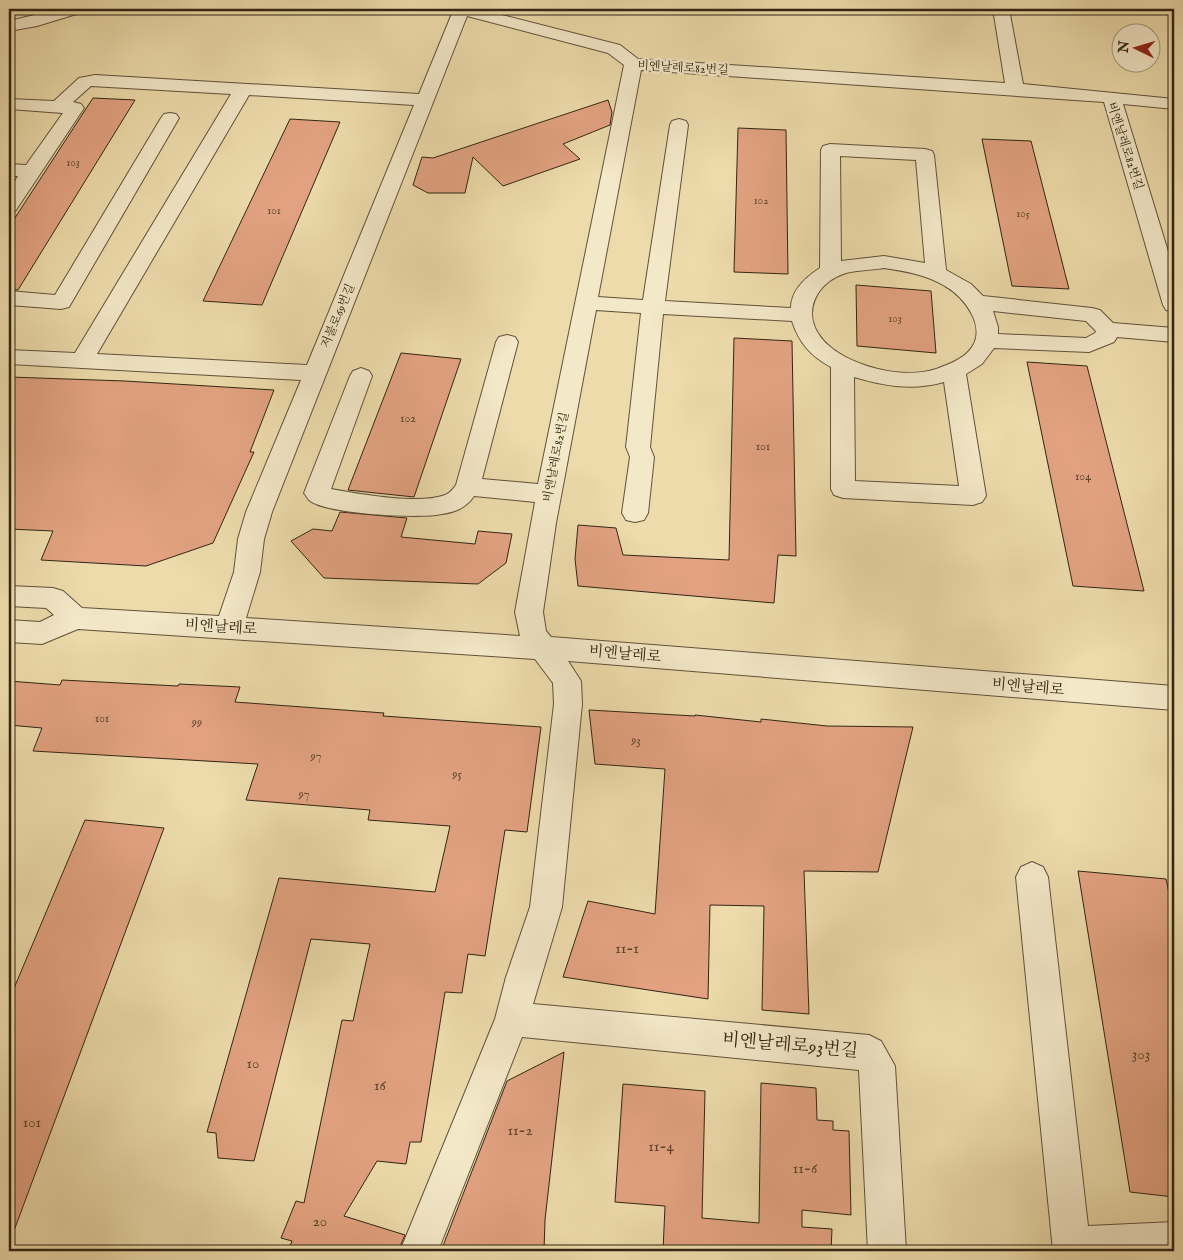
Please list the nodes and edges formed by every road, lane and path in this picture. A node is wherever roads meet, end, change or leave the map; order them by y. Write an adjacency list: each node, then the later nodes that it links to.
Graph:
1 (77, 9): 4 (street)
2 (461, 9): 5 (street); 9 (street, 저불로69번길)
3 (1000, 9): 6 (street)
4 (9, 26)
5 (633, 64): 6 (street, 비엔날레로82번길); 22 (street, 비엔날레로82번길)
6 (1015, 89): 8 (street, 비엔날레로82번길)
7 (243, 90): 9 (street); 12 (street); 31 (street)
8 (1112, 97): 11 (street); 23 (street, 비엔날레로82번길)
9 (425, 100): 34 (street, 저불로69번길)
10 (9, 104): 12 (street)
11 (1174, 104)
12 (58, 107): 16 (street)
13 (170, 118): 20 (street)
14 (679, 125): 24 (street)
15 (9, 170): 16 (street)
16 (32, 171): 17 (street)
17 (9, 206)
18 (831, 272): 19 (street); 19 (street); 25 (street)
19 (936, 274): 21 (street)
20 (9, 298)
21 (976, 302): 26 (street); 28 (street)
22 (587, 303): 24 (street); 37 (street, 비엔날레로82번길)
23 (1174, 305)
24 (653, 307): 25 (street); 38 (street)
25 (800, 316): 32 (street)
26 (1106, 329): 27 (street); 28 (street)
27 (1174, 335)
28 (985, 341): 33 (street)
29 (507, 342): 36 (street)
30 (9, 357): 31 (street)
31 (82, 361): 34 (street)
32 (842, 365): 33 (street); 33 (street)
33 (954, 370)
34 (314, 373): 43 (street, 저불로69번길)
35 (361, 376): 36 (street)
36 (468, 487): 37 (street)
37 (548, 494): 45 (street, 비엔날레로82번길)
38 (635, 513)
39 (9, 584): 42 (street)
40 (9, 596): 42 (street, 비엔날레로)
41 (9, 609): 42 (street)
42 (65, 609): 43 (street, 비엔날레로); 44 (street, 비엔날레로)
43 (229, 628): 45 (street, 비엔날레로)
44 (9, 631)
45 (544, 648): 46 (street, 비엔날레로); 48 (street)
46 (1174, 698)
47 (1032, 877): 50 (street)
48 (512, 1019): 51 (street); 52 (street, 비엔날레로93번길)
49 (1174, 1241): 50 (street)
50 (1072, 1249)
51 (419, 1251)
52 (887, 1251)

